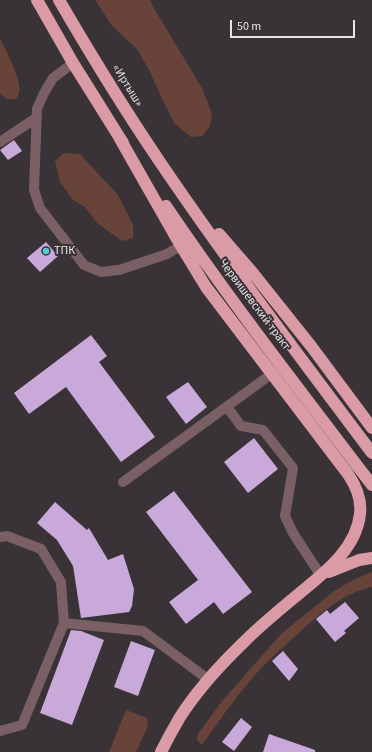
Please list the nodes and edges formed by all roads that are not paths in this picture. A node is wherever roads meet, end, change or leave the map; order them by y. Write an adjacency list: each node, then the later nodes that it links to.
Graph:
1 (37, 0): 3 (highway)
2 (59, 0): 6 (highway, «Иртыш»)
3 (73, 63): 4 (lane); 7 (highway)
4 (36, 118): 5 (lane); 7 (lane)
5 (0, 142)
6 (176, 184): 10 (highway); 11 (highway, Червишевский тракт)
7 (185, 243): 8 (highway)
8 (277, 370): 9 (lane); 13 (highway, Червишевский тракт); 16 (highway)
9 (227, 407): 12 (lane); 16 (lane)
10 (372, 428)
11 (372, 453)
12 (123, 482)
13 (372, 485)
14 (0, 537): 17 (lane)
15 (372, 558): 16 (highway)
16 (321, 576): 18 (highway)
17 (64, 623): 18 (lane); 19 (lane)
18 (209, 680): 20 (highway)
19 (0, 731)
20 (161, 752)

